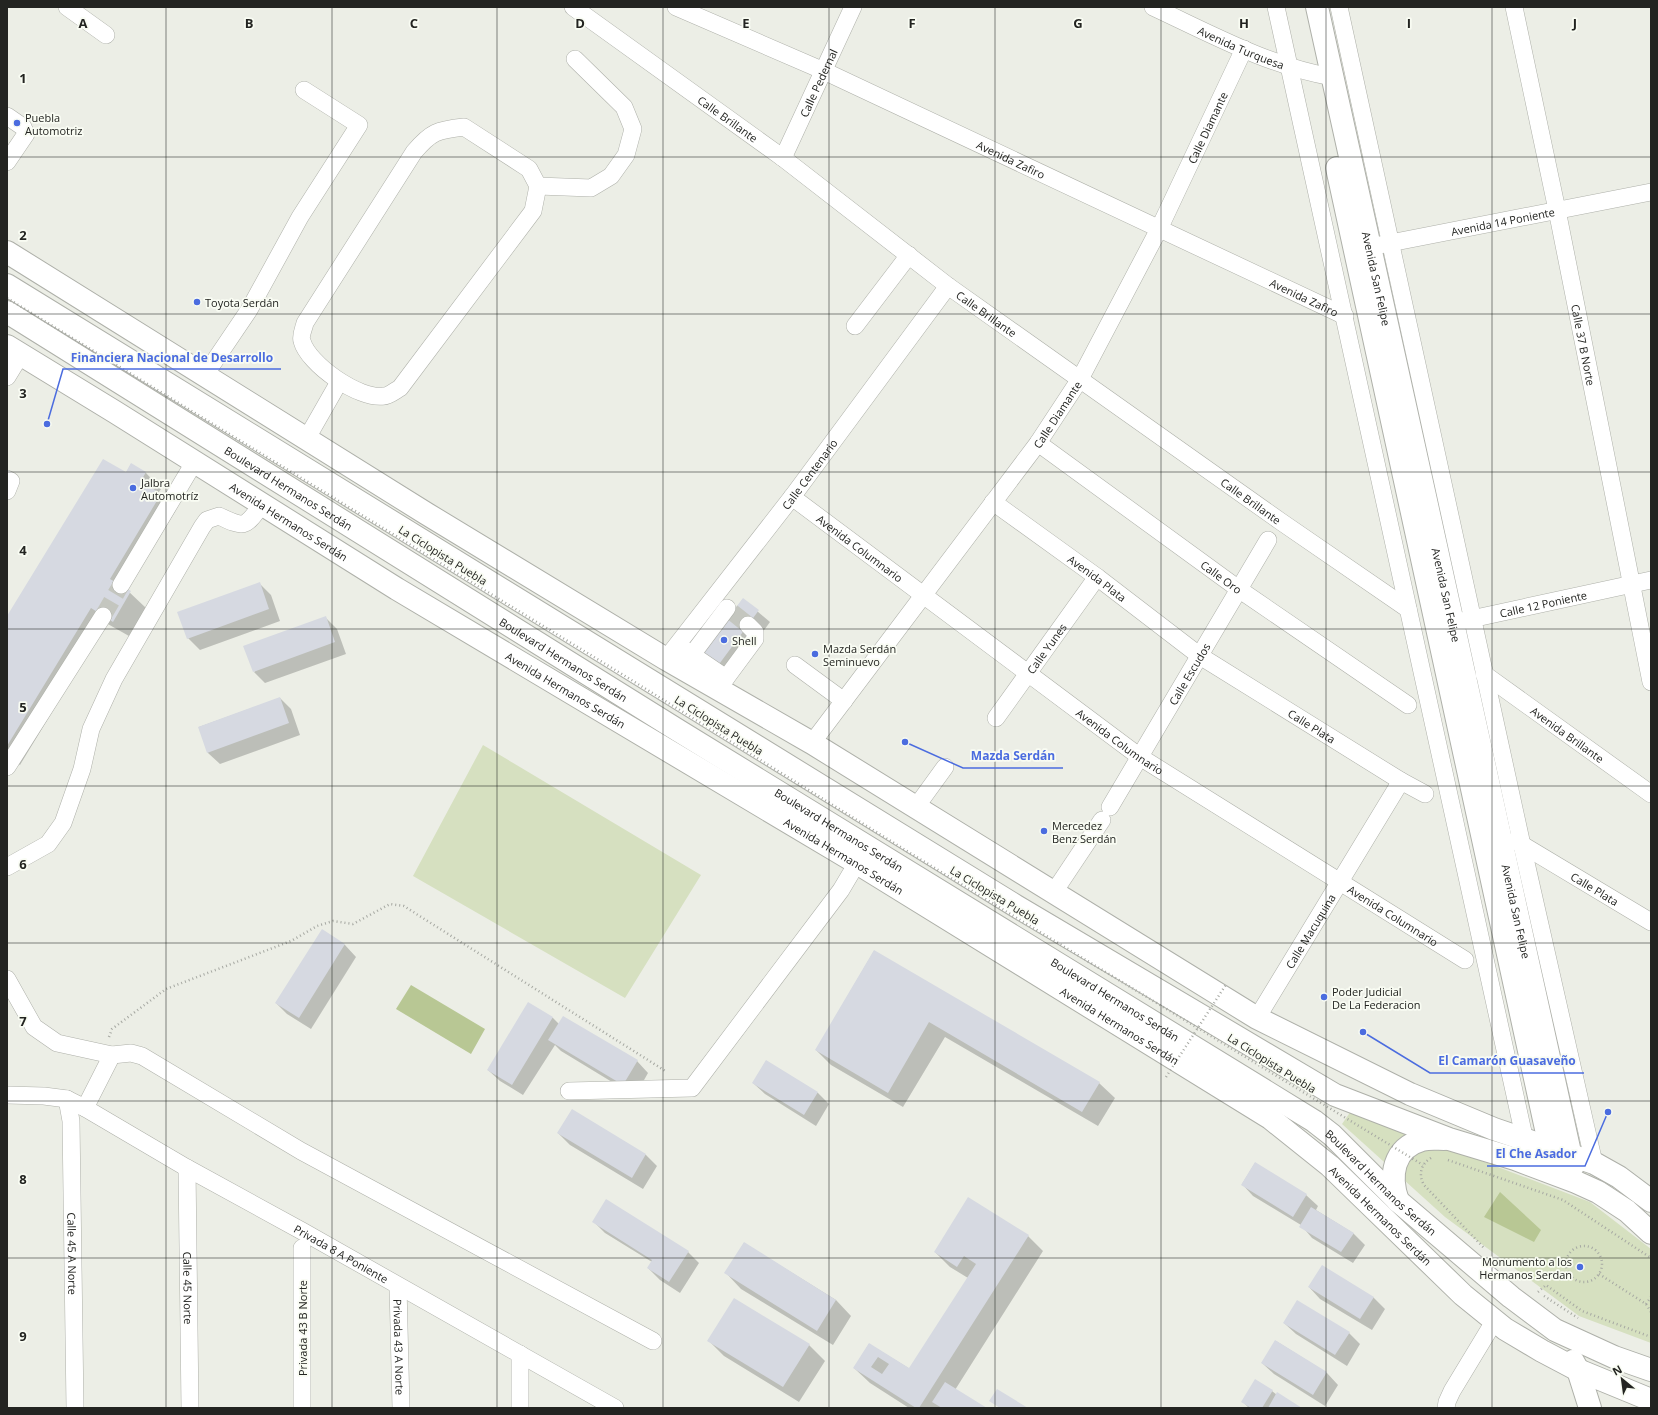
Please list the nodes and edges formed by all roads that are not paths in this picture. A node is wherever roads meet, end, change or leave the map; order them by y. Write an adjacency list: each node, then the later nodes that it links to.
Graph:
1 (67, 7): 11 (street)
2 (572, 7): 19 (street, Calle Brillante)
3 (676, 7): 15 (street, Avenida Zafiro)
4 (853, 7): 15 (street, Calle Pedernal)
5 (1153, 7): 12 (street, Avenida Turquesa)
6 (1276, 7): 14 (street)
7 (1302, 7): 16 (main road, Avenida San Felipe)
8 (1317, 7): 16 (main road, Avenida San Felipe)
9 (1339, 7): 25 (street, Avenida San Felipe)
10 (1514, 7): 23 (street, Calle 37 B Norte)
11 (106, 35)
12 (1244, 49): 14 (street, Avenida Turquesa); 24 (street, Calle Diamante)
13 (575, 59): 21 (street)
14 (1289, 67): 16 (street, Avenida Turquesa); 32 (street)
15 (824, 71): 19 (street, Calle Pedernal); 24 (street, Avenida Zafiro)
16 (1325, 76): 25 (main road, Avenida San Felipe)
17 (304, 90): 38 (street)
18 (7, 116): 20 (street)
19 (783, 158): 27 (street, Calle Brillante)
20 (7, 162)
21 (538, 186): 41 (street); 41 (street)
22 (1651, 192): 23 (street, Avenida 14 Poniente)
23 (1557, 210): 25 (street, Avenida 14 Poniente); 59 (street, Calle 37 B Norte)
24 (1159, 229): 32 (street, Avenida Zafiro); 40 (street, Calle Diamante)
25 (1372, 247): 66 (main road, Avenida San Felipe); 66 (street, Avenida San Felipe)
26 (7, 252): 30 (main road)
27 (909, 255): 29 (street, Calle Brillante); 34 (street)
28 (7, 285): 33 (main road)
29 (948, 286): 40 (street, Calle Brillante); 49 (street, Calle Centenario)
30 (78, 297): 33 (main road); 38 (main road)
31 (7, 312): 35 (main road, Boulevard Hermanos Serdán)
32 (1345, 316): 63 (street)
33 (65, 320): 52 (main road)
34 (855, 326)
35 (63, 347): 37 (main road, Boulevard Hermanos Serdán); 42 (main road)
36 (14, 350): 39 (street); 42 (main road, Avenida Hermanos Serdán)
37 (89, 363): 43 (main road); 54 (main road, Boulevard Hermanos Serdán)
38 (206, 375): 44 (main road)
39 (7, 377)
40 (1080, 379): 45 (street, Calle Diamante); 63 (street, Calle Brillante)
41 (339, 382): 44 (street)
42 (92, 398): 43 (main road, Avenida Hermanos Serdán)
43 (115, 412): 46 (main road, Avenida Hermanos Serdán)
44 (306, 438): 53 (main road)
45 (1038, 443): 50 (street, Calle Diamante); 60 (street, Calle Oro)
46 (195, 461): 51 (main road, Avenida Hermanos Serdán); 58 (street)
47 (7, 479): 48 (street)
48 (7, 491)
49 (792, 498): 61 (street, Avenida Columnario); 62 (street, Calle Centenario)
50 (993, 502): 56 (street, Avenida Plata); 61 (street, Calle Diamante)
51 (263, 504): 54 (main road); 93 (main road, Avenida Hermanos Serdán); 94 (street)
52 (378, 512): 53 (main road); 75 (main road)
53 (427, 514): 64 (main road)
54 (344, 522): 114 (main road, Boulevard Hermanos Serdán)
55 (1268, 540): 60 (street, Calle Escudos)
56 (1097, 577): 69 (street, Avenida Plata); 71 (street, Calle Yunes)
57 (1651, 580): 59 (street, Calle 12 Poniente)
58 (121, 585)
59 (1632, 585): 66 (street, Calle 12 Poniente); 73 (street, Calle 37 B Norte)
60 (1240, 590): 69 (street, Calle Escudos); 77 (street, Calle Oro)
61 (923, 596): 71 (street, Avenida Columnario); 76 (street, Calle Diamante)
62 (713, 597): 68 (street, Calle Centenario); 68 (street)
63 (1408, 609): 106 (street)
64 (586, 610): 68 (main road); 75 (main road)
65 (103, 616): 82 (street)
66 (1453, 622): 72 (street, Avenida San Felipe); 89 (main road, Avenida San Felipe); 90 (main road, Avenida San Felipe)
67 (748, 625): 74 (street)
68 (679, 656): 74 (main road)
69 (1200, 656): 81 (street, Calle Escudos); 84 (street, Calle Plata)
70 (795, 666): 76 (street)
71 (1027, 673): 78 (street, Calle Yunes); 81 (street, Avenida Columnario)
72 (1484, 674): 86 (street, Avenida Brillante); 91 (street, Avenida San Felipe)
73 (1651, 682)
74 (722, 684): 79 (main road)
75 (661, 686): 87 (main road)
76 (844, 701): 80 (street, Calle Diamante)
77 (1408, 705)
78 (996, 718)
79 (775, 721): 80 (main road); 87 (main road)
80 (812, 743): 88 (main road)
81 (1140, 757): 95 (street, Avenida Columnario); 96 (street, Calle Escudos)
82 (7, 767)
83 (945, 767): 88 (street)
84 (1401, 781): 85 (street, Calle Plata); 95 (street, Calle Macuquina)
85 (1425, 794)
86 (1651, 794)
87 (840, 797): 92 (main road)
88 (925, 812): 92 (main road); 96 (main road)
89 (1477, 818): 90 (street, Calle Plata); 108 (main road, Avenida San Felipe)
90 (1499, 831): 91 (street, Calle Plata); 108 (main road, Avenida San Felipe)
91 (1522, 845): 97 (street, Calle Plata); 109 (street, Avenida San Felipe)
92 (946, 862): 107 (main road)
93 (857, 863): 102 (street); 119 (main road, Avenida Hermanos Serdán)
94 (7, 867)
95 (1340, 882): 98 (street, Avenida Columnario); 100 (street, Calle Macuquina)
96 (1054, 892): 100 (main road)
97 (1651, 922)
98 (1465, 960)
99 (7, 980): 101 (street)
100 (1257, 1018): 106 (main road)
101 (112, 1055): 105 (street); 123 (street)
102 (569, 1091)
103 (7, 1095): 104 (street, Privada 8 A Poniente)
104 (67, 1099): 105 (street, Privada 8 A Poniente); 129 (street, Calle 45 A Norte)
105 (85, 1108): 111 (street, Privada 8 A Poniente)
106 (1525, 1140): 108 (main road); 110 (street)
107 (1448, 1149): 110 (main road); 114 (main road)
108 (1561, 1151): 109 (main road); 112 (main road, Avenida San Felipe); 113 (main road, Avenida San Felipe)
109 (1594, 1163): 115 (main road)
110 (1531, 1165): 112 (main road)
111 (187, 1168): 120 (street, Privada 8 A Poniente); 130 (street, Calle 45 Norte)
112 (1554, 1174): 113 (main road)
113 (1576, 1182): 117 (main road)
114 (1398, 1201): 116 (main road, Boulevard Hermanos Serdán)
115 (1651, 1201)
116 (1423, 1222): 119 (main road); 122 (main road, Boulevard Hermanos Serdán)
117 (1651, 1232)
118 (302, 1248): 131 (street, Privada 43 B Norte)
119 (1431, 1263): 121 (main road, Avenida Hermanos Serdán)
120 (398, 1286): 124 (street, Privada 8 A Poniente); 132 (street, Privada 43 A Norte)
121 (1495, 1320): 125 (main road, Avenida Hermanos Serdán); 135 (street)
122 (1556, 1330): 125 (main road); 126 (main road, Boulevard Hermanos Serdán)
123 (653, 1340)
124 (520, 1354): 133 (street); 134 (street, Privada 8 A Poniente)
125 (1578, 1370): 127 (main road, Avenida Hermanos Serdán); 136 (main road)
126 (1651, 1370)
127 (1651, 1400)
128 (1651, 1406): 137 (main road)
129 (75, 1408)
130 (190, 1408)
131 (302, 1408)
132 (401, 1408)
133 (520, 1408)
134 (615, 1408)
135 (1446, 1408)
136 (1590, 1408)
137 (1648, 1408)

